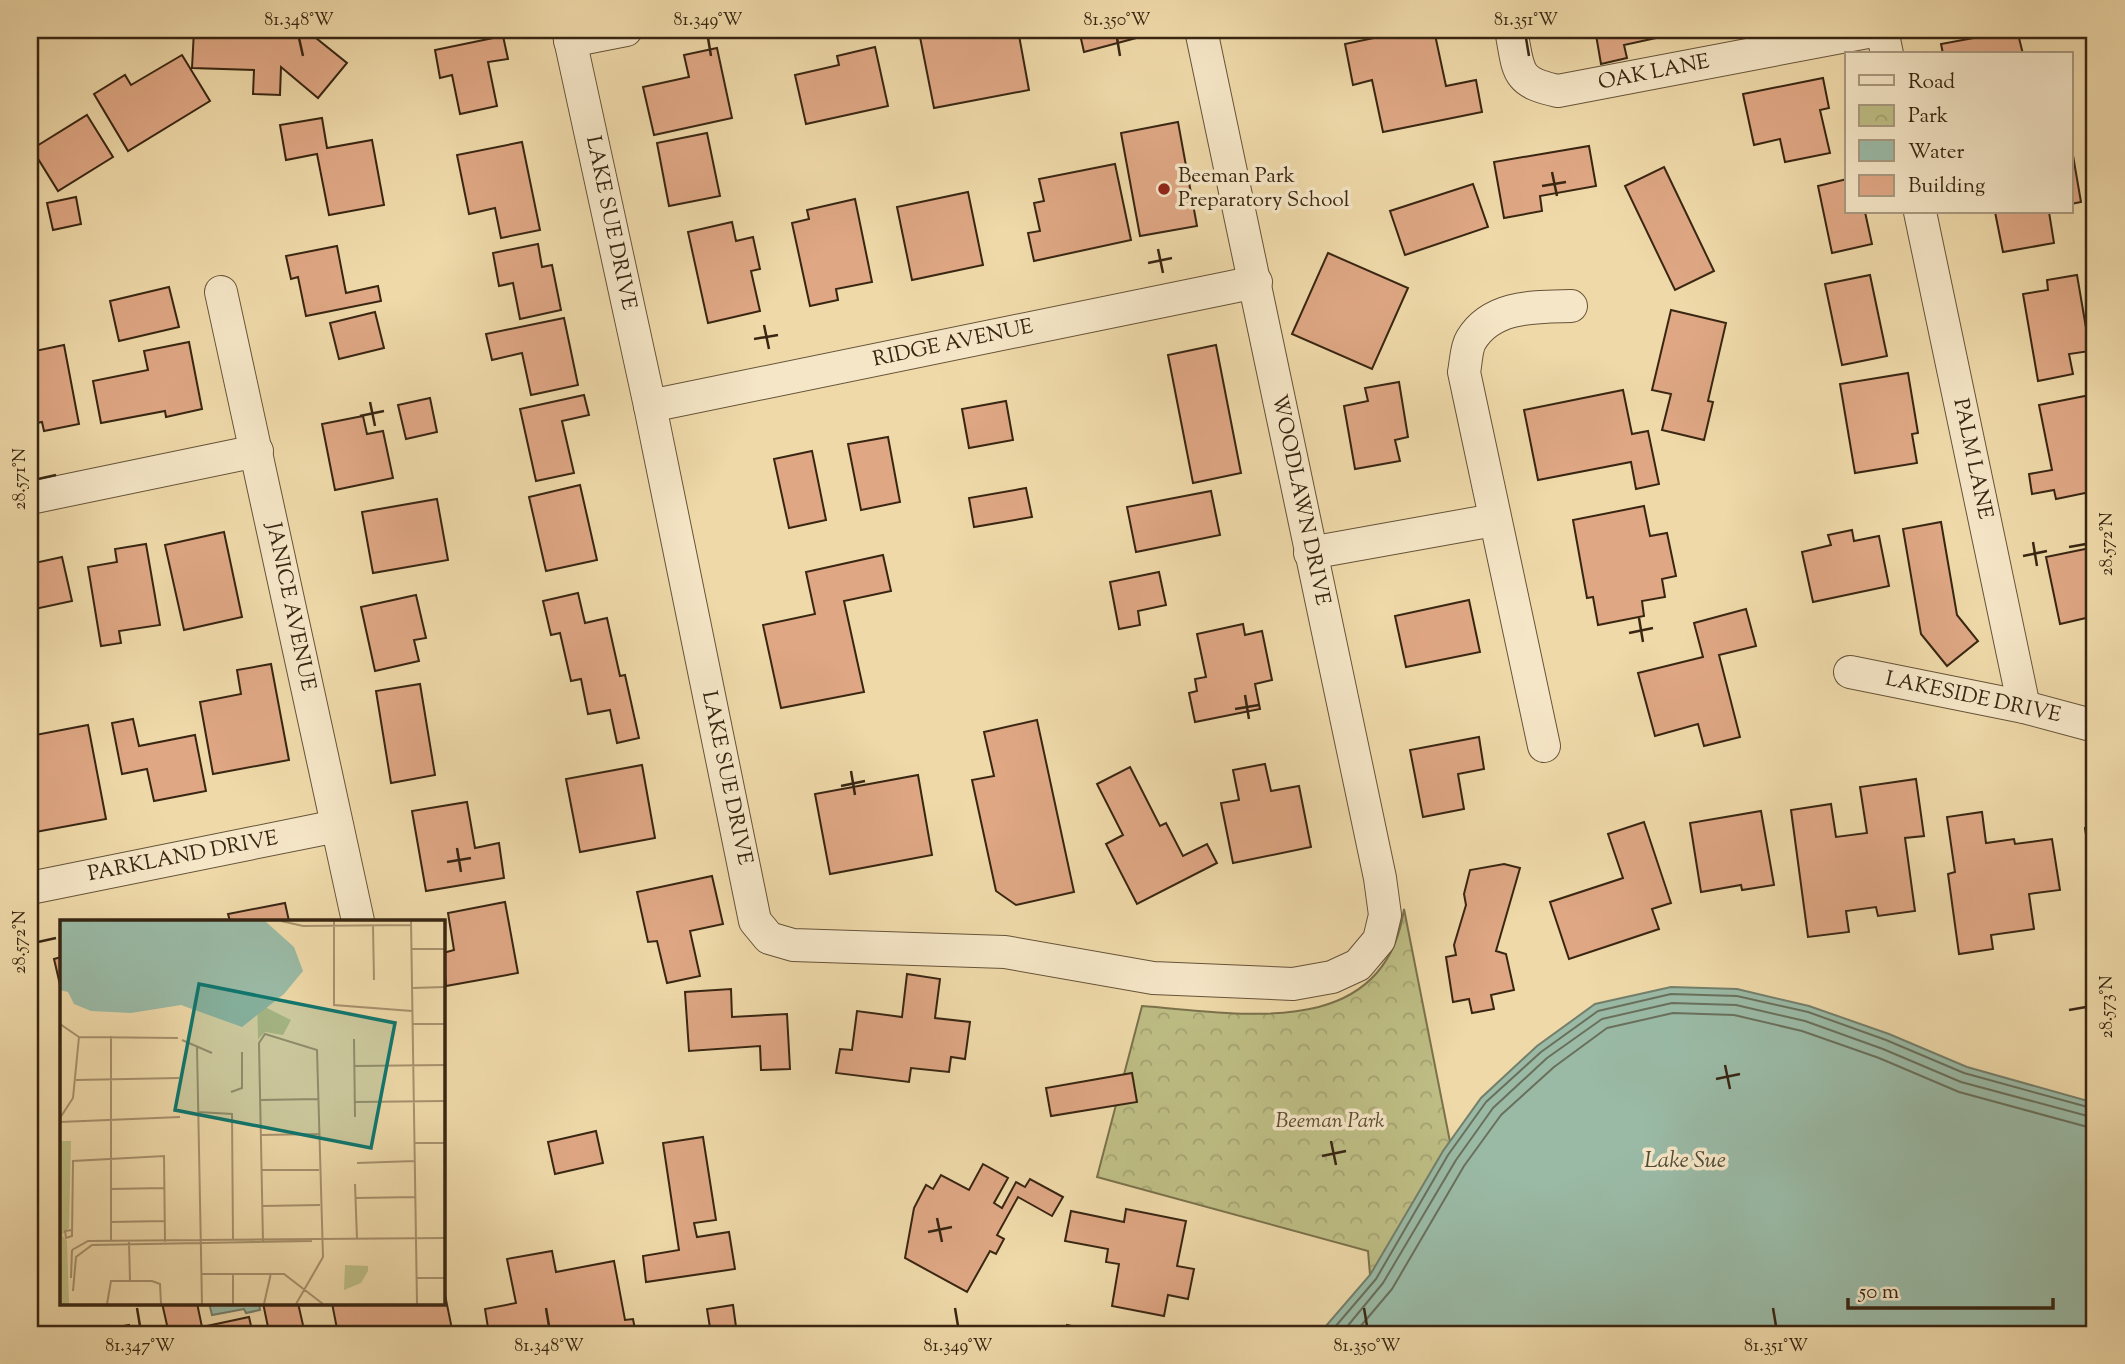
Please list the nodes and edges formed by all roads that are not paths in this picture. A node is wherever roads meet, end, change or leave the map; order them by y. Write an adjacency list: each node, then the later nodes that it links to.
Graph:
1 (626, 30): 5 (street)
2 (1201, 30): 8 (street, WOODLAWN DRIVE)
3 (1511, 30): 4 (street, OAK LANE)
4 (1880, 30): 6 (street)
5 (569, 36): 11 (street, LAKE SUE DRIVE)
6 (1886, 52)
7 (1920, 214): 17 (street, PALM LANE)
8 (1256, 282): 11 (street, RIDGE AVENUE); 15 (street, WOODLAWN DRIVE)
9 (221, 292): 12 (street, JANICE AVENUE)
10 (1571, 306): 14 (street)
11 (650, 407): 23 (street, LAKE SUE DRIVE)
12 (257, 452): 13 (street); 20 (street, JANICE AVENUE)
13 (30, 498)
14 (1494, 520): 15 (street); 19 (street)
15 (1310, 553): 23 (street, WOODLAWN DRIVE)
16 (1850, 672): 17 (street, LAKESIDE DRIVE)
17 (2024, 707): 18 (street, LAKESIDE DRIVE)
18 (2095, 726)
19 (1544, 746)
20 (337, 826): 21 (street, PARKLAND DRIVE); 22 (street, JANICE AVENUE)
21 (30, 888)
22 (358, 920)
23 (1358, 965)

